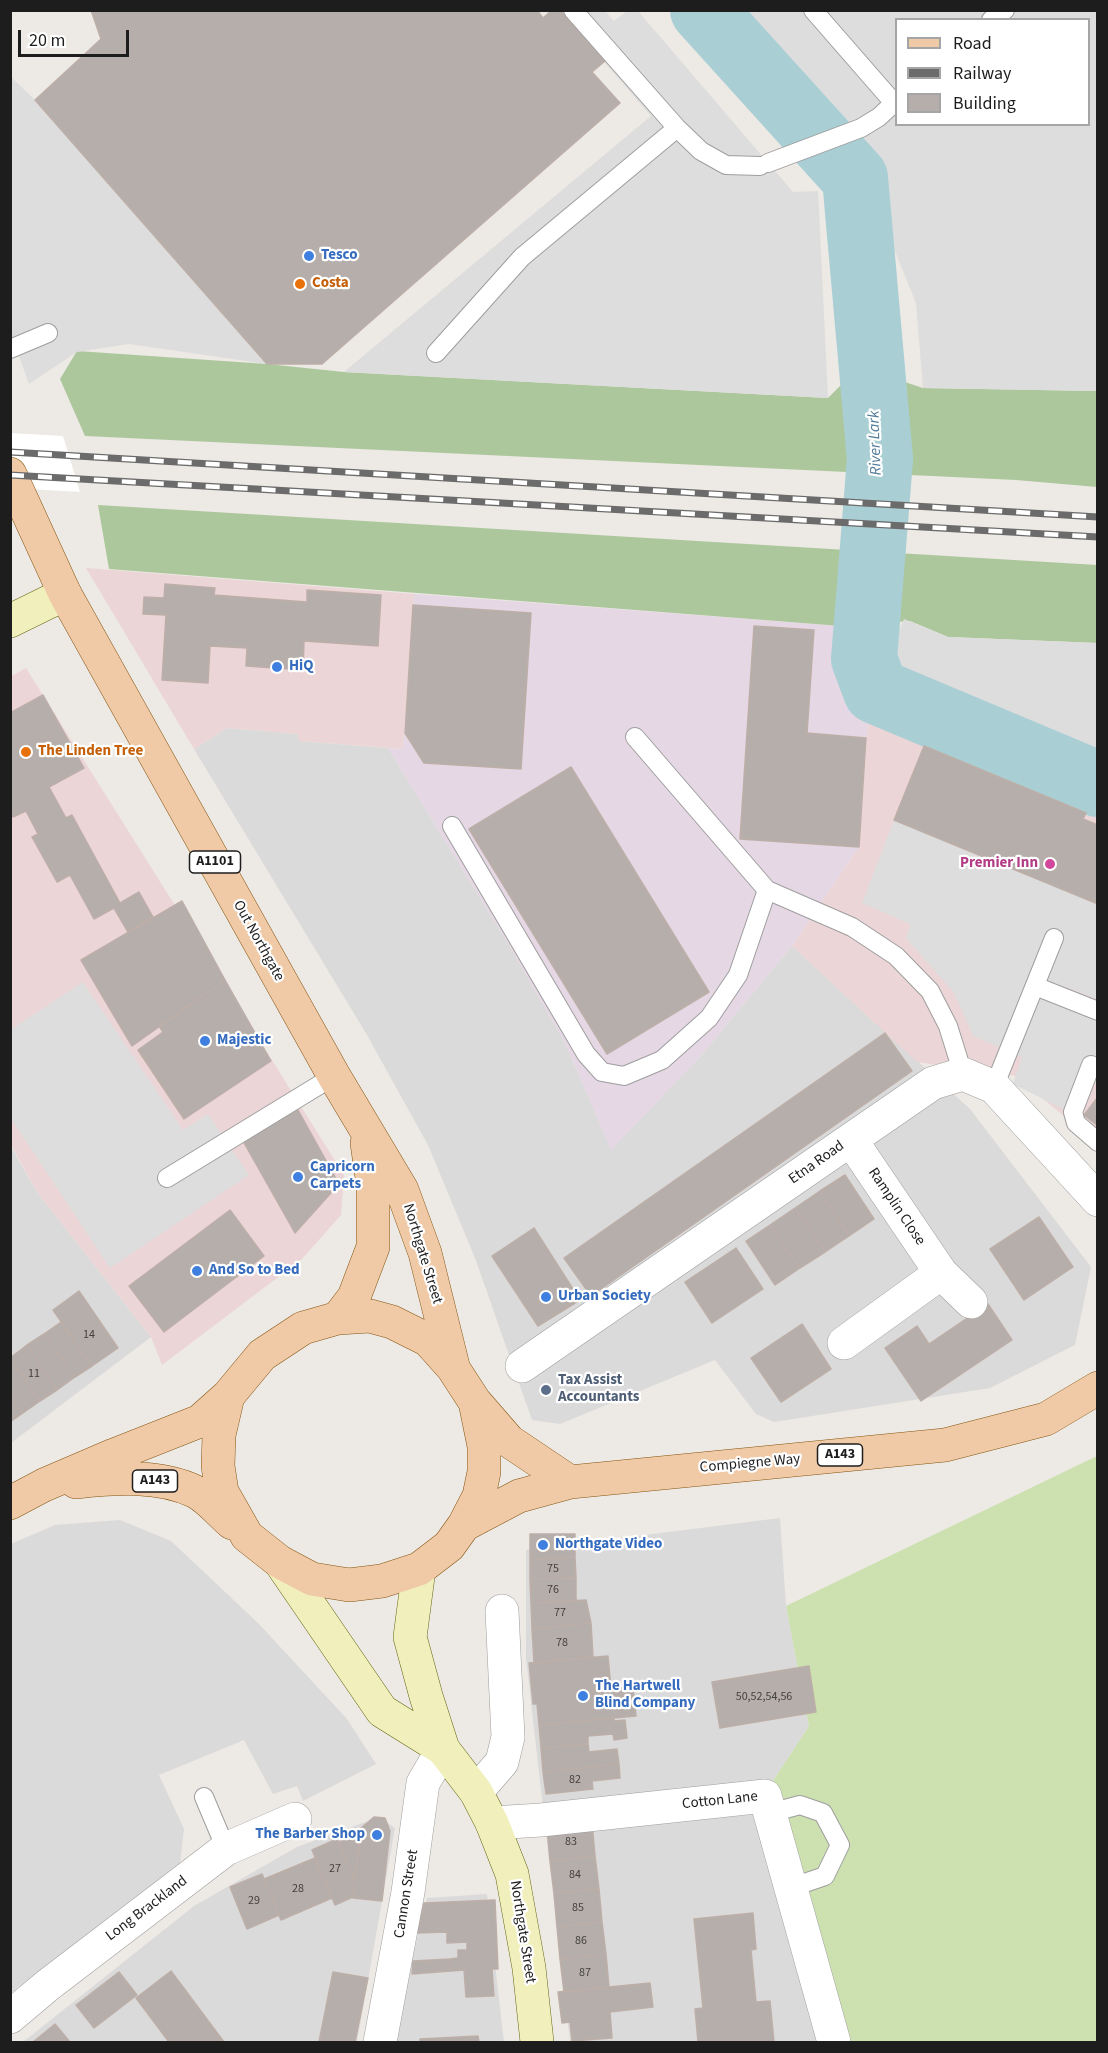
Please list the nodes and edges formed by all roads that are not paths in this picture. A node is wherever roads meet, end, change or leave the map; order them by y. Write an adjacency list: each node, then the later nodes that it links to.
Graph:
1 (573, 10): 5 (lane)
2 (813, 10): 3 (lane)
3 (895, 101)
4 (895, 103): 5 (lane)
5 (678, 128): 8 (lane)
6 (48, 333): 7 (lane)
7 (10, 348)
8 (436, 353)
9 (10, 474): 10 (main road, A1101)
10 (65, 594): 11 (street); 20 (main road, Out Northgate / A1101)
11 (10, 621)
12 (635, 737): 14 (lane)
13 (452, 826): 14 (lane)
14 (767, 890): 19 (lane)
15 (1054, 938): 16 (lane)
16 (1035, 986): 17 (lane); 21 (lane)
17 (1098, 1011)
18 (1091, 1065): 24 (lane)
19 (963, 1074): 21 (street); 23 (street, Etna Road)
20 (334, 1076): 22 (main road, Out Northgate / A1101); 25 (lane)
21 (994, 1087): 26 (street)
22 (365, 1131): 29 (main road, A1101); 32 (main road, Northgate Street / A1101)
23 (851, 1140): 27 (street, Ramplin Close); 31 (street, Etna Road)
24 (1098, 1142)
25 (167, 1178)
26 (1098, 1200)
27 (941, 1273): 28 (street, Ramplin Close); 30 (street)
28 (971, 1302)
29 (338, 1318): 32 (main road); 34 (main road)
30 (844, 1343)
31 (522, 1366)
32 (453, 1368): 35 (main road)
33 (1098, 1388): 36 (main road, Compiegne Way / A143)
34 (228, 1396): 37 (main road, A143); 40 (main road)
35 (475, 1402): 36 (main road); 39 (main road)
36 (570, 1482): 39 (main road, Compiegne Way / A143)
37 (44, 1485): 38 (main road, A143); 40 (main road, A143)
38 (10, 1503)
39 (464, 1525): 42 (main road)
40 (247, 1536): 41 (main road)
41 (279, 1562): 42 (main road); 44 (street, Northgate Street)
42 (419, 1569): 44 (street, Northgate Street)
43 (502, 1611): 45 (street)
44 (443, 1749): 45 (street, Northgate Street); 53 (street, Cannon Street)
45 (476, 1792): 49 (street, Northgate Street)
46 (204, 1797): 50 (lane)
47 (770, 1813): 49 (street, Cotton Lane); 51 (street, Cotton Lane); 51 (lane)
48 (295, 1819): 50 (street, Long Brackland)
49 (492, 1823): 54 (street, Northgate Street)
50 (226, 1849): 52 (street, Long Brackland)
51 (790, 1888): 55 (street, Cotton Lane)
52 (10, 2017)
53 (380, 2043)
54 (537, 2043)
55 (834, 2043)

